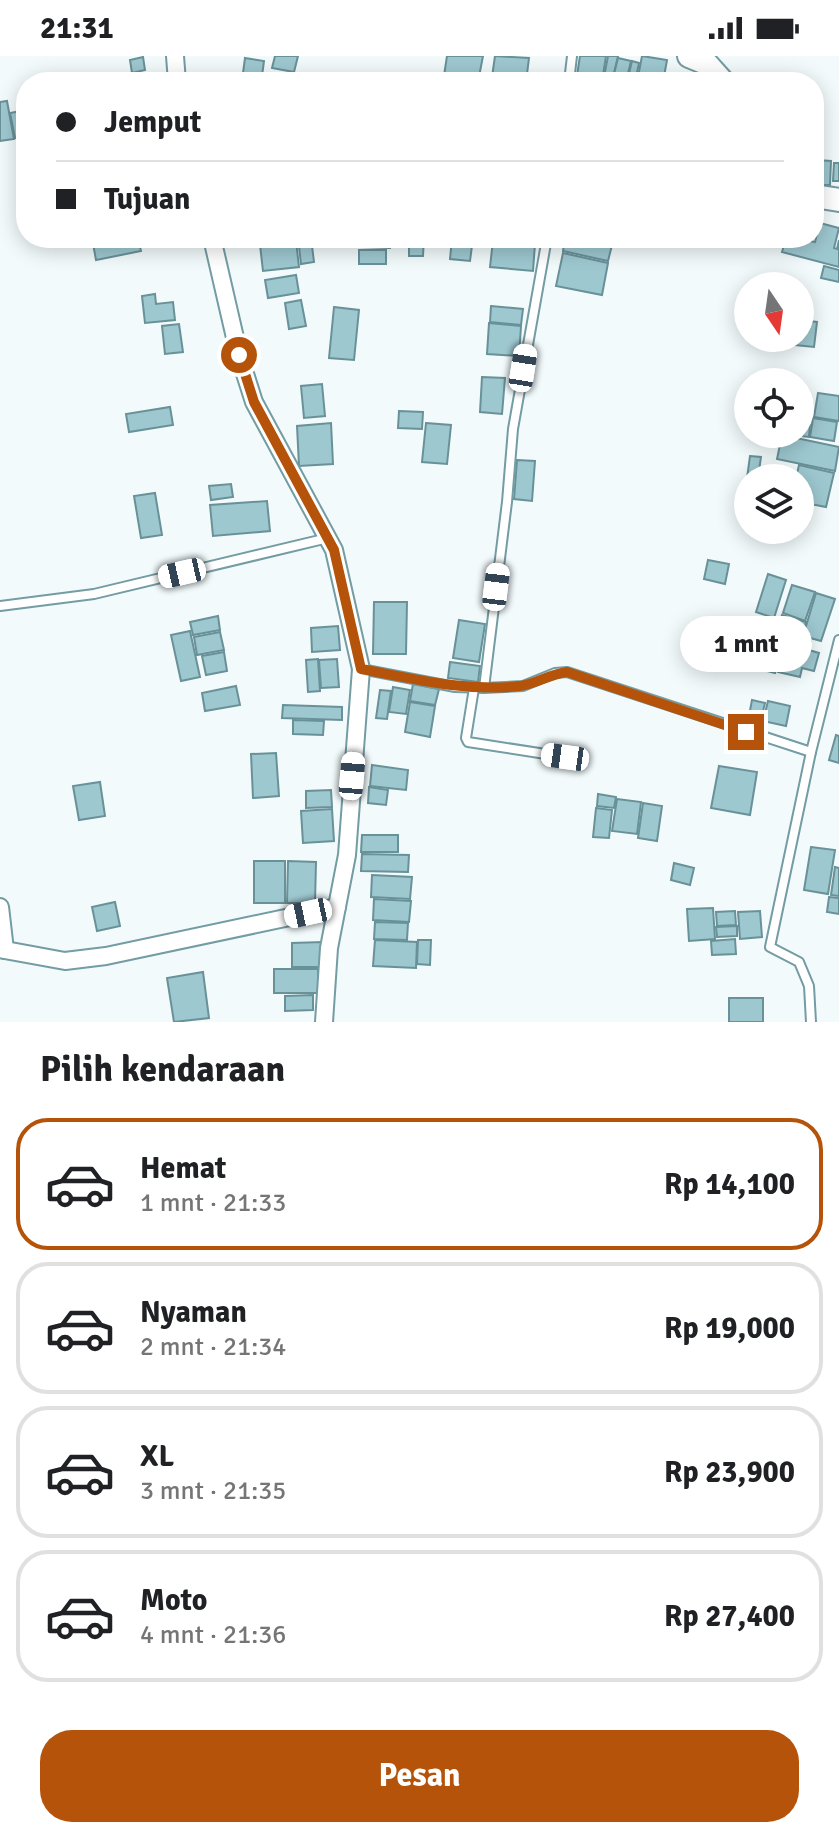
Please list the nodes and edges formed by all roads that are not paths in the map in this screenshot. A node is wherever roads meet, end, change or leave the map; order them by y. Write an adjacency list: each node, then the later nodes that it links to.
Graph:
1 (689, 56): 2 (street)
2 (714, 72)
3 (214, 248): 5 (street)
4 (545, 248): 9 (lane)
5 (328, 538): 6 (lane); 8 (street)
6 (0, 606)
7 (839, 640): 10 (lane)
8 (361, 669): 9 (lane); 13 (street)
9 (479, 688): 10 (lane); 11 (lane)
10 (811, 752): 16 (lane)
11 (565, 757)
12 (0, 907): 14 (street)
13 (337, 907): 14 (street); 15 (street)
14 (2, 950)
15 (324, 1022)
16 (811, 1022)

